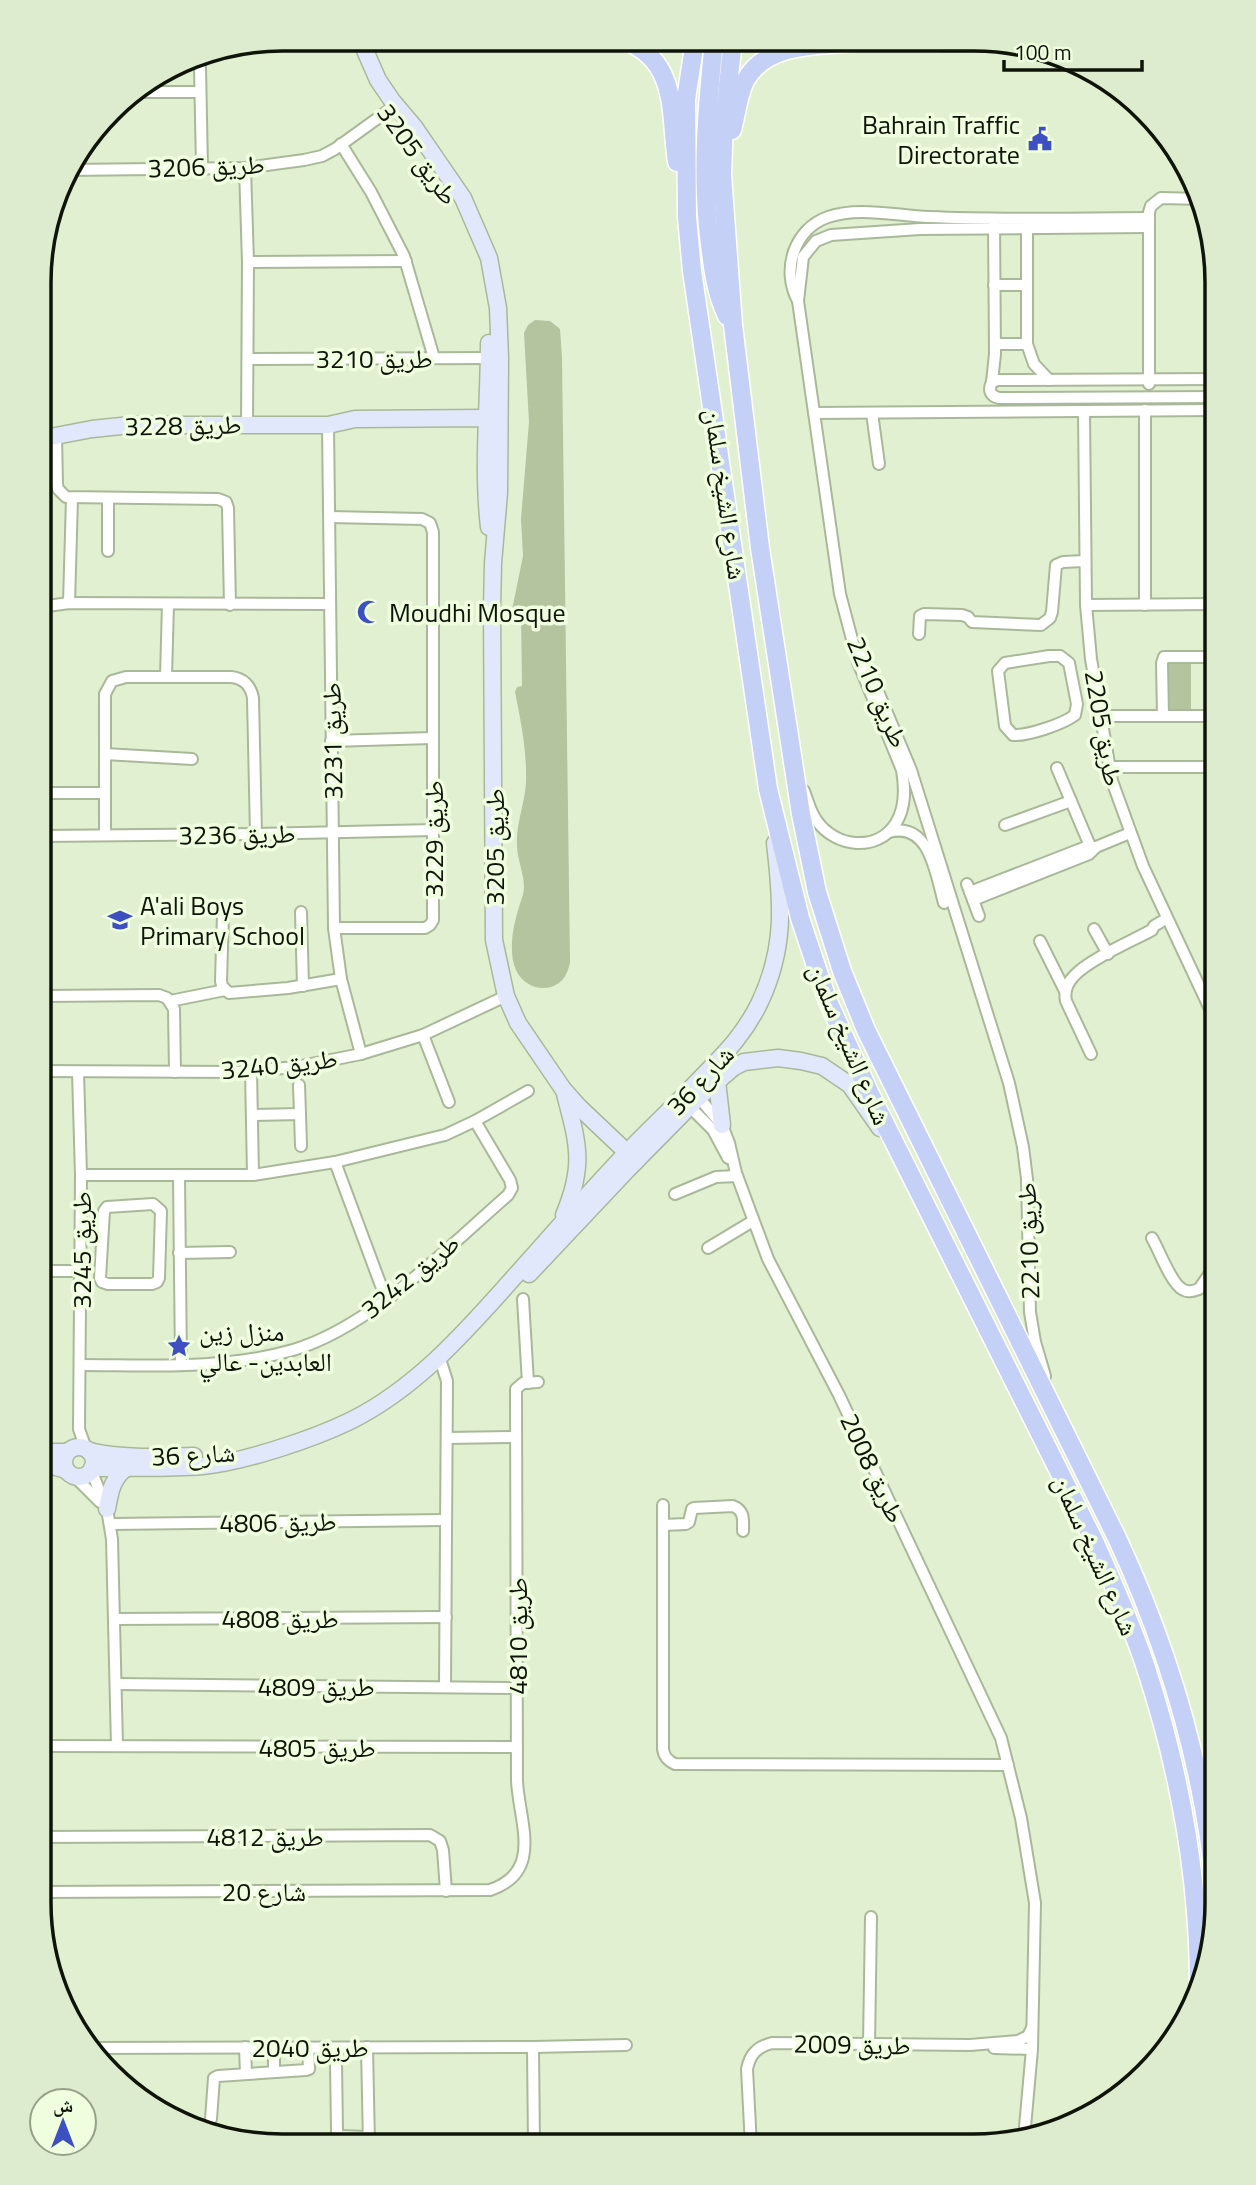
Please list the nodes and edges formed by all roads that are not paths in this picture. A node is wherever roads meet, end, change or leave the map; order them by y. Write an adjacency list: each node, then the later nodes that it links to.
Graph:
1 (355, 51): 11 (street, طريق 3205)
2 (365, 51): 11 (street, طريق 3205)
3 (644, 51): 19 (main road)
4 (693, 51): 19 (main road, شارع الشيخ سلمان)
5 (713, 51): 30 (main road)
6 (732, 51): 16 (main road, شارع الشيخ سلمان)
7 (781, 51): 16 (main road)
8 (200, 66): 10 (street)
9 (150, 92): 10 (street)
10 (200, 92): 13 (street)
11 (392, 108): 12 (street, طريق 3206); 34 (street, طريق 3205)
12 (341, 144): 14 (street, طريق 3206); 25 (street)
13 (202, 168): 14 (street, طريق 3206); 15 (street, طريق 3206)
14 (245, 168): 26 (street)
15 (80, 170)
16 (722, 175): 30 (main road, شارع الشيخ سلمان)
17 (1189, 199): 21 (street)
18 (853, 213): 20 (street); 24 (street); 29 (street)
19 (687, 217): 84 (main road, شارع الشيخ سلمان)
20 (931, 223): 22 (street); 24 (street)
21 (1148, 223): 23 (street); 36 (street)
22 (995, 224): 23 (street); 27 (street)
23 (1027, 224): 28 (street)
24 (852, 233): 29 (street)
25 (406, 261): 26 (street); 33 (street)
26 (248, 262): 35 (street)
27 (995, 285): 28 (street); 31 (street)
28 (1027, 285): 32 (street)
29 (798, 301): 45 (street, طريق 2210)
30 (733, 325): 78 (main road, شارع الشيخ سلمان)
31 (995, 344): 32 (street); 39 (street)
32 (1027, 344): 38 (street)
33 (434, 358): 34 (street, طريق 3210); 35 (street, طريق 3210)
34 (495, 358): 47 (street, طريق 3205)
35 (248, 359): 48 (street)
36 (1149, 379): 37 (street); 38 (street); 40 (street)
37 (1205, 379)
38 (1049, 380): 39 (street)
39 (992, 382): 40 (street)
40 (1149, 397): 41 (street)
41 (1205, 397)
42 (1144, 410): 43 (street); 44 (street); 66 (street)
43 (1205, 410)
44 (1084, 411): 46 (street); 57 (street, طريق 2205)
45 (814, 413): 46 (street); 67 (street, طريق 2210)
46 (872, 413): 52 (street)
47 (491, 421): 49 (street, طريق 3228); 58 (street, طريق 3205); 58 (street, طريق 3205)
48 (247, 424): 49 (street, طريق 3228); 50 (street, طريق 3228)
49 (328, 425): 55 (street, طريق 3231)
50 (51, 437)
51 (51, 453): 53 (street)
52 (879, 464)
53 (72, 498): 54 (street); 59 (street)
54 (108, 498): 56 (street); 64 (street)
55 (330, 517): 61 (street, طريق 3231); 76 (street, طريق 3229)
56 (108, 551)
57 (1085, 561): 65 (street, طريق 2205); 68 (street)
58 (493, 563): 111 (street, طريق 3205)
59 (69, 603): 60 (street); 63 (street)
60 (168, 604): 64 (street); 71 (street)
61 (330, 604): 64 (street); 77 (street, طريق 3231)
62 (1205, 604): 66 (street)
63 (51, 605)
64 (230, 605)
65 (1086, 605): 66 (street); 70 (street, طريق 2205)
66 (1145, 605)
67 (844, 609): 91 (street, طريق 2210); 103 (street, طريق 2210)
68 (919, 634)
69 (1205, 657): 74 (street)
70 (1094, 676): 72 (street); 73 (street, طريق 2205)
71 (166, 677): 79 (street); 93 (street)
72 (1073, 681): 72 (street)
73 (1101, 716): 74 (street); 81 (street, طريق 2205)
74 (1163, 716): 75 (street)
75 (1205, 716)
76 (432, 738): 77 (street); 89 (street, طريق 3229)
77 (331, 741): 90 (street, طريق 3231)
78 (790, 748): 91 (street); 171 (main road, شارع الشيخ سلمان)
79 (105, 754): 80 (street); 86 (street)
80 (192, 759)
81 (1109, 767): 83 (street); 92 (street, طريق 2205)
82 (1057, 768): 87 (street)
83 (1205, 768)
84 (768, 789): 125 (street, شارع 36); 131 (main road, شارع الشيخ سلمان)
85 (51, 793): 86 (street)
86 (105, 793): 94 (street)
87 (1071, 801): 88 (street); 96 (street)
88 (1005, 825)
89 (433, 830): 90 (street, طريق 3236); 101 (street, طريق 3229)
90 (333, 832): 93 (street, طريق 3236); 101 (street, طريق 3231)
91 (888, 832): 103 (street, طريق 2210)
92 (1130, 833): 96 (street); 100 (street, طريق 2205)
93 (256, 834): 94 (street, طريق 3236)
94 (105, 835): 95 (street, طريق 3236)
95 (51, 836)
96 (1093, 847): 99 (street)
97 (302, 912): 107 (street)
98 (223, 914): 108 (street)
99 (979, 916)
100 (1168, 922): 105 (street); 112 (street, طريق 2205)
101 (334, 928): 106 (street, طريق 3231)
102 (1094, 929): 105 (street)
103 (962, 935): 171 (street, طريق 2210)
104 (1040, 941): 109 (street)
105 (1108, 954): 109 (street)
106 (341, 979): 107 (street); 115 (street, طريق 3231)
107 (303, 986): 108 (street)
108 (225, 990): 113 (street)
109 (1065, 990): 116 (street)
110 (51, 996): 113 (street)
111 (506, 996): 114 (street, طريق 3240); 123 (street, طريق 3205)
112 (1205, 999)
113 (170, 1001): 120 (street)
114 (423, 1035): 115 (street, طريق 3240); 126 (street)
115 (361, 1054): 118 (street, طريق 3240)
116 (1091, 1054)
117 (51, 1071): 119 (street, طريق 3240)
118 (251, 1071): 120 (street, طريق 3240); 128 (street)
119 (78, 1072): 120 (street, طريق 3240); 136 (street, طريق 3245)
120 (175, 1072)
121 (717, 1081): 125 (street, شارع 36); 130 (street); 131 (street, شارع 36)
122 (299, 1085): 127 (street)
123 (563, 1089): 133 (street, طريق 3205); 141 (street)
124 (528, 1091): 129 (street)
125 (691, 1098): 130 (street, طريق 2008); 133 (street, شارع 36); 135 (street, طريق 2008)
126 (449, 1102)
127 (300, 1114): 128 (street); 132 (street)
128 (253, 1115): 137 (street)
129 (475, 1121): 134 (street); 151 (street, طريق 3242)
130 (722, 1125): 135 (street, طريق 2008)
131 (889, 1135): 187 (main road, شارع الشيخ سلمان)
132 (301, 1146)
133 (627, 1161): 141 (street, شارع 36); 153 (street, شارع 36)
134 (335, 1162): 137 (street); 151 (street)
135 (737, 1174): 139 (street); 140 (street, طريق 2008)
136 (81, 1175): 138 (street); 145 (street, طريق 3245)
137 (253, 1175): 138 (street)
138 (179, 1176): 147 (street)
139 (675, 1194)
140 (753, 1222): 143 (street); 180 (street, طريق 2008)
141 (560, 1226): 153 (street, شارع 36)
142 (1152, 1238): 150 (street)
143 (708, 1248)
144 (103, 1250): 144 (street); 145 (street)
145 (80, 1251): 149 (street, طريق 3245)
146 (230, 1252): 147 (street)
147 (179, 1253): 155 (street)
148 (51, 1271): 149 (street)
149 (81, 1272): 156 (street, طريق 3245)
150 (1205, 1280)
151 (386, 1299): 155 (street, طريق 3242)
152 (523, 1299): 157 (street, طريق 4810)
153 (484, 1311): 154 (street, شارع 36)
154 (439, 1356): 158 (street); 159 (street, شارع 36)
155 (181, 1364): 156 (street, طريق 3242)
156 (80, 1365): 160 (street, طريق 3245)
157 (516, 1437): 158 (street); 176 (street, طريق 4810)
158 (447, 1438): 168 (street)
159 (297, 1442): 160 (street, شارع 36); 163 (street, شارع 36)
160 (78, 1450): 161 (street, شارع 36); 164 (street); 165 (street)
161 (51, 1451)
162 (51, 1466): 165 (street)
163 (128, 1467): 164 (street, شارع 36); 167 (street)
164 (92, 1469): 165 (street); 167 (street)
165 (70, 1473): 167 (street)
166 (663, 1505): 169 (street)
167 (109, 1517): 168 (street, طريق 4806); 173 (street)
168 (446, 1521): 172 (street)
169 (663, 1525): 170 (street); 180 (street)
170 (743, 1531)
171 (1116, 1538): 181 (main road, شارع الشيخ سلمان)
172 (446, 1617): 173 (street, طريق 4808); 175 (street)
173 (115, 1619): 174 (street)
174 (116, 1684): 175 (street, طريق 4809); 178 (street)
175 (445, 1687): 176 (street, طريق 4809)
176 (517, 1688): 179 (street, طريق 4810)
177 (51, 1746): 178 (street, طريق 4805)
178 (117, 1746): 179 (street, طريق 4805)
179 (517, 1747): 183 (street, طريق 4810)
180 (1008, 1765): 188 (street, طريق 2008)
181 (1205, 1810)
182 (51, 1837): 184 (street, طريق 4812)
183 (490, 1890): 184 (street, شارع 20)
184 (446, 1891): 185 (street, شارع 20)
185 (51, 1892)
186 (871, 1917): 190 (street)
187 (1198, 1959)
188 (1033, 2027): 191 (street, طريق 2009); 198 (street)
189 (626, 2045): 194 (street, طريق 2040)
190 (869, 2045): 191 (street, طريق 2009); 207 (street, طريق 2009)
191 (970, 2045): 198 (street, طريق 2009)
192 (308, 2047): 193 (street, طريق 2040); 197 (street, طريق 2040); 200 (street)
193 (367, 2047): 194 (street, طريق 2040); 205 (street)
194 (533, 2047): 206 (street)
195 (101, 2048): 196 (street, طريق 2040)
196 (245, 2048): 197 (street, طريق 2040); 201 (street)
197 (274, 2048): 200 (street)
198 (1032, 2049): 203 (street)
199 (336, 2063): 204 (street)
200 (274, 2072): 201 (street)
201 (246, 2074): 202 (street)
202 (211, 2119)
203 (1025, 2128)
204 (338, 2134)
205 (368, 2134)
206 (534, 2134)
207 (750, 2134)

